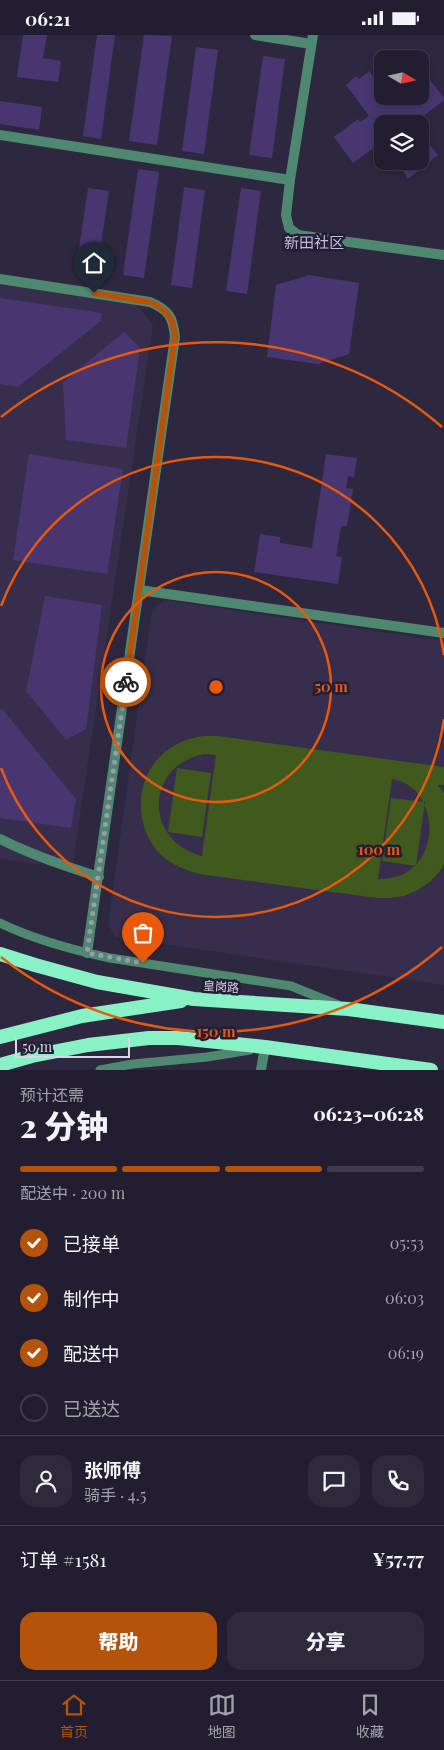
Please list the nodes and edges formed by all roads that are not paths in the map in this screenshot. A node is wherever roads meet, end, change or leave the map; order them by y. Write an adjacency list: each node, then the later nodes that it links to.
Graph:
1 (255, 35): 2 (street)
2 (312, 39): 4 (street)
3 (0, 135): 4 (street)
4 (290, 180): 5 (street)
5 (444, 255)
6 (0, 279): 7 (street)
7 (139, 590): 8 (street); 10 (street)
8 (444, 633)
9 (0, 839): 10 (street)
10 (98, 877): 12 (street)
11 (0, 923): 12 (lane)
12 (87, 953): 15 (lane)
13 (0, 954): 14 (highway, 皇岗路)
14 (194, 999): 15 (highway, 皇岗路); 17 (highway)
15 (348, 1009): 16 (highway, 皇岗路)
16 (444, 1022)
17 (0, 1037)
18 (265, 1047): 19 (highway); 20 (lane); 21 (street); 22 (highway)
19 (0, 1065)
20 (100, 1070)
21 (261, 1070)
22 (431, 1070)

